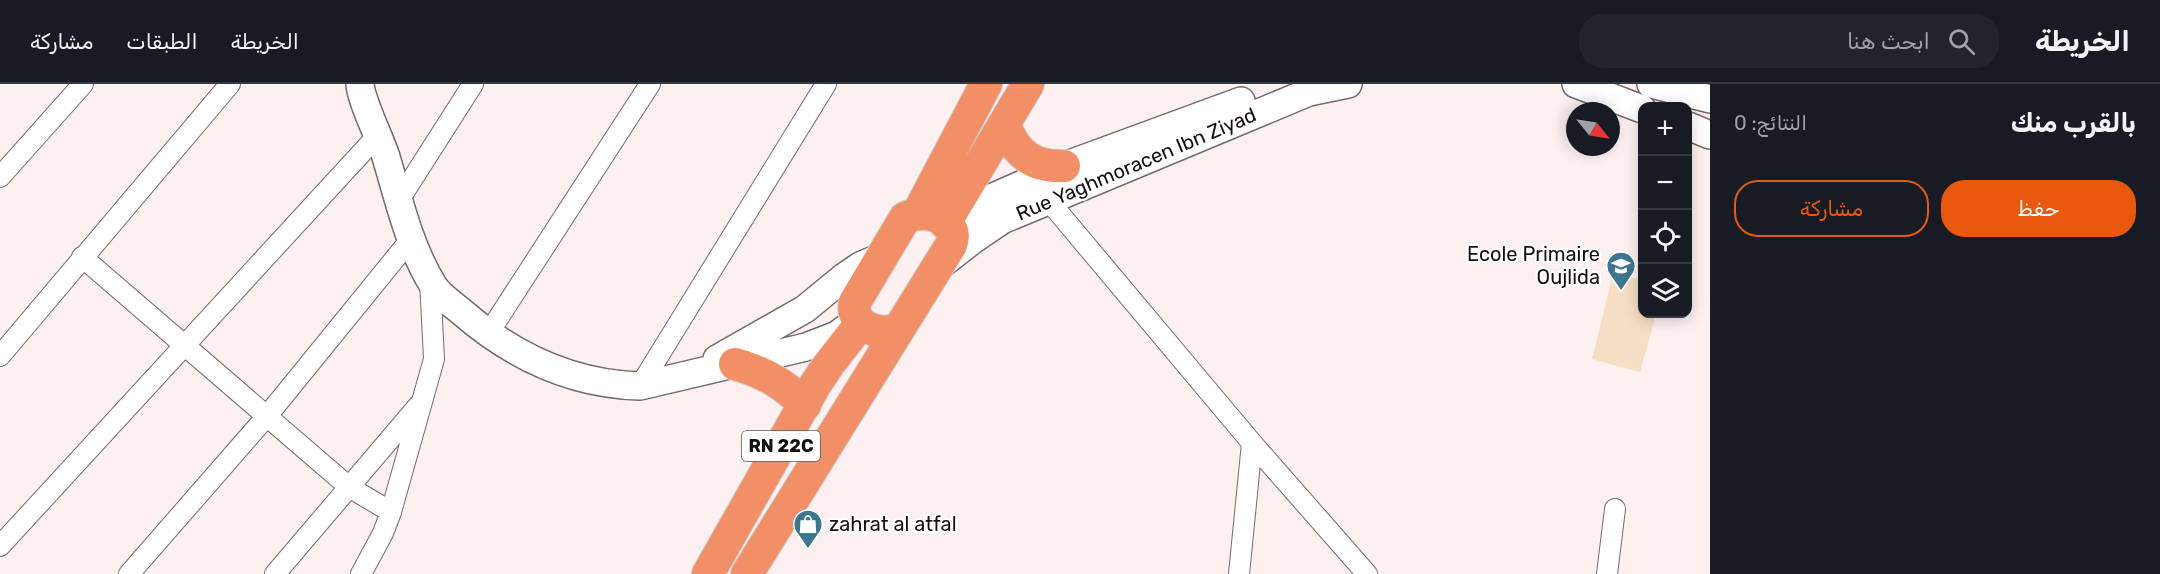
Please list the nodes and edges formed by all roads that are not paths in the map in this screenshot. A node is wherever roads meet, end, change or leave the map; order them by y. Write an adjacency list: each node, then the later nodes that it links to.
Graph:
1 (83, 84): 20 (street)
2 (230, 84): 25 (street)
3 (360, 84): 17 (main road)
4 (473, 84): 21 (street)
5 (650, 84): 31 (street)
6 (826, 84): 36 (street)
7 (986, 84): 23 (highway)
8 (1028, 84): 15 (highway)
9 (1287, 84): 19 (main road, Rue Yaghmoracen Ibn Ziyad)
10 (1348, 84): 22 (main road, Rue Yaghmoracen Ibn Ziyad)
11 (1576, 84): 14 (main road)
12 (1651, 84): 13 (main road)
13 (1710, 99)
14 (1638, 107)
15 (1005, 126): 19 (highway); 23 (highway)
16 (1692, 128): 18 (main road)
17 (378, 135): 21 (main road); 32 (street)
18 (1710, 135)
19 (1064, 165): 23 (main road, Rue Yaghmoracen Ibn Ziyad)
20 (0, 177)
21 (399, 200): 24 (main road)
22 (1048, 200): 27 (main road, Rue Yaghmoracen Ibn Ziyad); 40 (street)
23 (938, 221): 26 (highway); 27 (highway)
24 (411, 239): 28 (main road); 39 (street)
25 (82, 256): 32 (street); 33 (street)
26 (881, 257): 29 (highway); 35 (main road)
27 (937, 268): 30 (highway)
28 (430, 280): 31 (main road); 37 (street)
29 (859, 321): 30 (highway); 34 (main road); 38 (highway, RN 22C)
30 (899, 328): 49 (highway, RN 22C)
31 (488, 334): 36 (main road)
32 (186, 344): 39 (street); 44 (street)
33 (0, 356)
34 (735, 364): 35 (main road); 38 (highway)
35 (690, 374): 36 (main road)
36 (639, 386)
37 (422, 401): 41 (street); 43 (street)
38 (805, 405): 48 (highway, RN 22C)
39 (267, 416): 41 (street); 45 (street)
40 (1252, 442): 50 (street); 51 (street)
41 (349, 487): 43 (street); 46 (street)
42 (1614, 509): 52 (street)
43 (391, 512): 47 (street)
44 (0, 546)
45 (129, 574)
46 (275, 574)
47 (361, 574)
48 (708, 574)
49 (747, 574)
50 (1239, 574)
51 (1367, 574)
52 (1607, 574)

